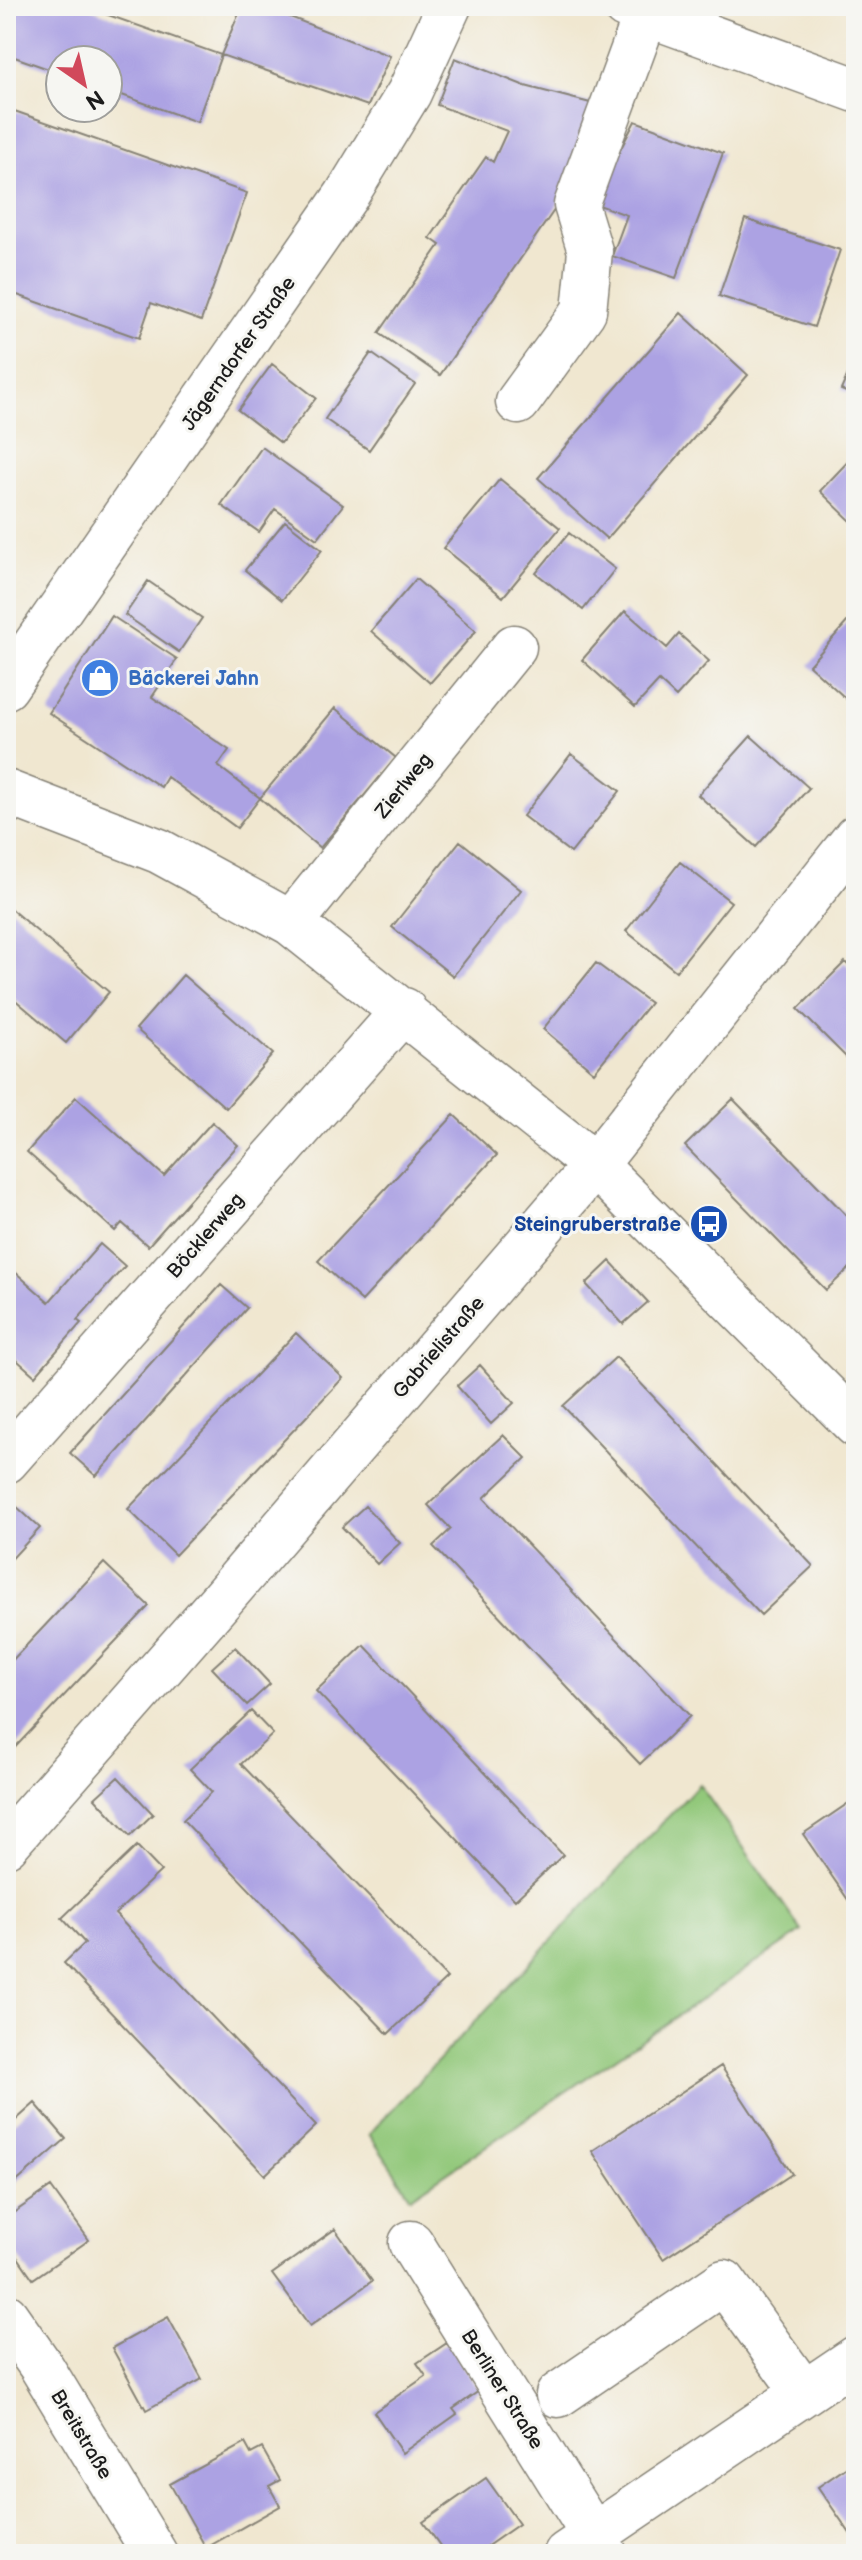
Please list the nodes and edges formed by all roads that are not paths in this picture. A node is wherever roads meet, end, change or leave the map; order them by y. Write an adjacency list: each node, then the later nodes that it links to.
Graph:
1 (449, 6): 6 (street, Jägerndorfer Straße)
2 (640, 9): 3 (street); 4 (street)
3 (856, 90)
4 (518, 402)
5 (514, 647): 9 (street, Zierlweg)
6 (6, 687)
7 (6, 792): 9 (street)
8 (856, 837): 11 (street, Gabrielistraße)
9 (291, 923): 10 (street)
10 (404, 1010): 11 (street); 13 (street, Böcklerweg)
11 (595, 1165): 12 (street); 14 (street, Gabrielistraße)
12 (856, 1425)
13 (6, 1461)
14 (6, 1845)
15 (411, 2243): 20 (street, Berliner Straße)
16 (6, 2316): 21 (street, Breitstraße)
17 (856, 2358): 18 (street, Berliner Straße)
18 (804, 2393): 19 (street); 20 (street, Berliner Straße)
19 (558, 2395)
20 (588, 2548)
21 (155, 2554)

